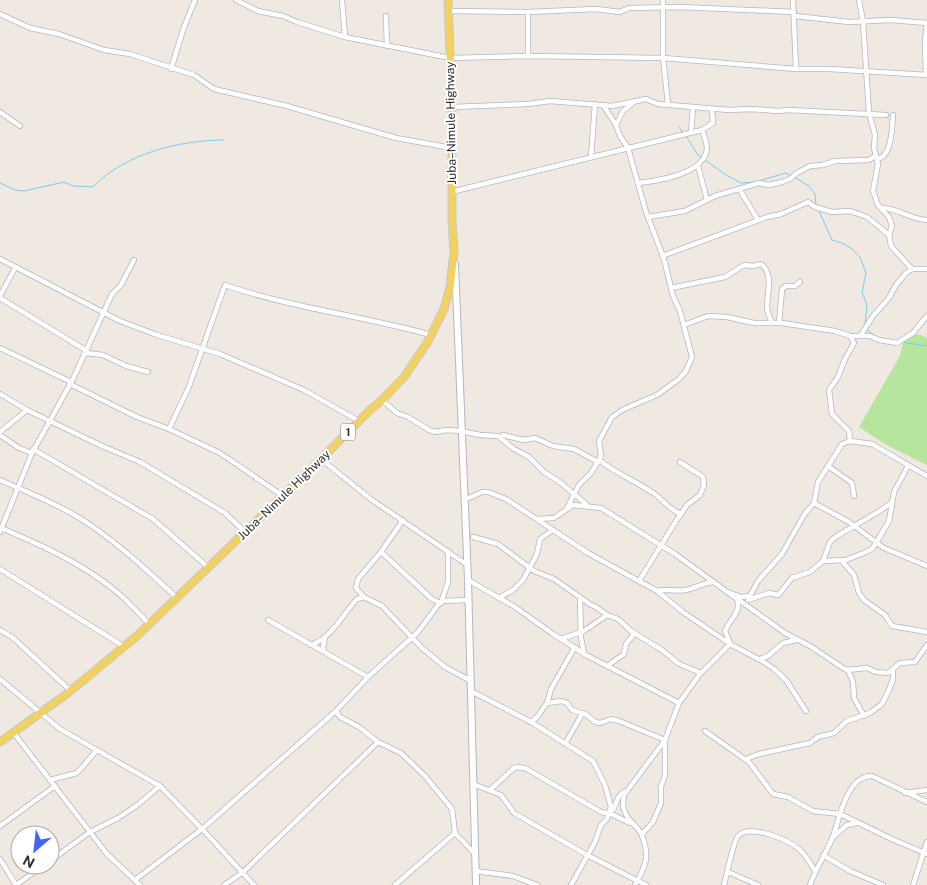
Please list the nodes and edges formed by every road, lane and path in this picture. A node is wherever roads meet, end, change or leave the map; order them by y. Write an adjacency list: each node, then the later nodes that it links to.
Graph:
1 (195, 0): 21 (street)
2 (236, 0): 16 (street)
3 (342, 0): 16 (street)
4 (448, 0): 9 (main road, Juba–Nimule Highway / 1)
5 (663, 0): 8 (street)
6 (793, 0): 12 (street)
7 (860, 0): 14 (street)
8 (663, 8): 10 (street); 12 (street); 20 (street)
9 (448, 11): 10 (street); 19 (main road, Juba–Nimule Highway / 1)
10 (528, 12): 18 (street)
11 (0, 14): 21 (street)
12 (794, 14): 14 (street); 22 (street)
13 (386, 16): 17 (street)
14 (863, 22): 15 (street); 23 (street)
15 (927, 23): 24 (street)
16 (345, 37): 17 (street)
17 (386, 46): 19 (street)
18 (528, 56): 19 (street); 20 (street)
19 (450, 58): 29 (main road, Juba–Nimule Highway / 1)
20 (663, 58): 22 (street); 27 (street)
21 (171, 69): 40 (street)
22 (796, 69): 23 (street)
23 (866, 70): 24 (street); 33 (street)
24 (927, 75)
25 (635, 101): 27 (street); 28 (street); 36 (street)
26 (595, 104): 28 (street); 29 (street); 42 (street)
27 (668, 104): 30 (street)
28 (603, 106): 36 (street)
29 (452, 107): 40 (main road, Juba–Nimule Highway / 1)
30 (694, 107): 31 (street); 39 (street)
31 (712, 109): 33 (street); 38 (street)
32 (0, 112): 37 (street)
33 (868, 113): 34 (street); 43 (street)
34 (886, 115)
35 (893, 115): 43 (street)
36 (616, 125): 41 (street)
37 (20, 126)
38 (702, 130): 39 (street); 44 (street)
39 (692, 132): 41 (street)
40 (452, 148): 54 (main road, Juba–Nimule Highway / 1)
41 (628, 148): 42 (street); 45 (street)
42 (591, 157): 47 (street)
43 (877, 157): 46 (street); 49 (street)
44 (698, 166): 45 (street); 48 (street)
45 (638, 183): 50 (street)
46 (740, 190): 48 (street); 51 (street)
47 (451, 192)
48 (707, 200): 50 (street)
49 (881, 208): 52 (street); 53 (street)
50 (648, 217): 55 (street)
51 (758, 220): 53 (street); 55 (street)
52 (927, 220)
53 (889, 235): 59 (street)
54 (454, 252): 69 (main road, Juba–Nimule Highway / 1); 83 (main road)
55 (662, 256): 62 (street)
56 (0, 259): 58 (street)
57 (134, 260): 64 (street)
58 (15, 268): 63 (street); 64 (street)
59 (912, 269): 60 (street); 71 (street)
60 (927, 269)
61 (800, 282): 67 (street)
62 (671, 288): 66 (street); 68 (street)
63 (0, 297): 74 (street)
64 (103, 313): 73 (street); 74 (street)
65 (927, 316): 71 (street)
66 (772, 323): 67 (street); 68 (street)
67 (778, 323): 70 (street)
68 (684, 325): 89 (street)
69 (431, 335): 73 (street); 78 (main road, Juba–Nimule Highway / 1)
70 (850, 336): 71 (street); 86 (street)
71 (860, 336)
72 (0, 348): 76 (street)
73 (202, 349): 81 (street); 82 (street)
74 (86, 352): 75 (street); 76 (street)
75 (148, 372)
76 (71, 383): 80 (street); 82 (street)
77 (0, 394): 79 (street)
78 (382, 400): 81 (main road, Juba–Nimule Highway / 1); 83 (street)
79 (27, 410): 80 (street); 84 (street)
80 (49, 420): 87 (street); 110 (street)
81 (359, 421): 88 (main road, Juba–Nimule Highway / 1)
82 (168, 429): 97 (street)
83 (461, 431): 96 (street); 118 (main road)
84 (0, 433): 87 (street)
85 (503, 435): 89 (street)
86 (850, 441): 91 (street); 92 (street)
87 (32, 451): 95 (street); 121 (street)
88 (321, 459): 97 (main road, Juba–Nimule Highway / 1); 106 (street)
89 (598, 461): 96 (street); 104 (street)
90 (680, 462): 104 (street)
91 (828, 466): 98 (street); 100 (street)
92 (908, 466): 93 (street); 101 (street)
93 (927, 476)
94 (0, 480): 95 (street)
95 (18, 488): 108 (street); 130 (street)
96 (573, 494): 102 (street); 103 (street)
97 (283, 496): 110 (main road, Juba–Nimule Highway / 1)
98 (854, 496)
99 (469, 498): 105 (street)
100 (814, 502): 107 (street); 135 (street)
101 (892, 502): 107 (street); 112 (street)
102 (588, 506): 103 (street); 113 (street)
103 (567, 508): 105 (street)
104 (681, 514): 113 (street)
105 (536, 518): 109 (street)
106 (403, 520): 114 (street); 115 (street)
107 (854, 525): 112 (street); 116 (street)
108 (1, 529): 141 (street)
109 (553, 530): 120 (street); 124 (street)
110 (245, 532): 121 (main road, Juba–Nimule Highway / 1)
111 (472, 536): 120 (street)
112 (877, 543): 117 (street); 119 (street)
113 (661, 545): 124 (street); 125 (street)
114 (381, 552): 126 (street); 136 (street)
115 (448, 552): 118 (street); 136 (street)
116 (823, 561): 117 (street); 135 (street)
117 (842, 561): 146 (street)
118 (466, 564): 123 (main road)
119 (927, 566)
120 (529, 567): 131 (street); 132 (street)
121 (209, 568): 130 (main road, Juba–Nimule Highway / 1)
122 (0, 569): 155 (street)
123 (468, 580): 131 (street); 134 (main road)
124 (640, 581): 127 (street)
125 (714, 582): 127 (street); 128 (street)
126 (356, 588): 129 (street); 137 (street)
127 (657, 591): 145 (street)
128 (730, 593): 133 (street); 135 (street)
129 (364, 597): 137 (street); 149 (street)
130 (177, 598): 141 (main road, Juba–Nimule Highway / 1)
131 (499, 598): 150 (street)
132 (580, 598): 139 (street); 144 (street)
133 (738, 599): 135 (street); 138 (street)
134 (468, 600): 136 (street); 166 (main road)
135 (747, 600): 138 (street); 151 (street)
136 (441, 603): 149 (street)
137 (353, 604): 148 (street)
138 (737, 611): 142 (street)
139 (607, 615): 144 (street); 147 (street)
140 (268, 620): 153 (street)
141 (149, 624): 155 (main road, Juba–Nimule Highway / 1)
142 (725, 628): 145 (street); 152 (street)
143 (0, 630): 167 (street)
144 (581, 632): 150 (street); 158 (street)
145 (714, 632): 152 (street)
146 (927, 632)
147 (635, 633): 160 (street); 163 (street)
148 (326, 636): 153 (street); 157 (street)
149 (411, 637): 164 (street); 166 (street)
150 (561, 639): 156 (street)
151 (798, 640): 159 (street); 162 (street)
152 (731, 644): 159 (street); 163 (street)
153 (311, 645): 157 (street)
154 (927, 645): 161 (street)
155 (123, 646): 167 (main road, Juba–Nimule Highway / 1)
156 (575, 647): 158 (street); 169 (street)
157 (324, 652): 164 (street)
158 (584, 654): 160 (street)
159 (758, 659): 172 (street)
160 (607, 666): 170 (street)
161 (893, 669): 162 (street); 175 (street)
162 (848, 670): 175 (street)
163 (702, 673): 170 (street)
164 (368, 677): 171 (street)
165 (0, 679): 173 (street)
166 (471, 681): 168 (main road)
167 (71, 691): 173 (main road, Juba–Nimule Highway / 1)
168 (471, 691): 176 (street); 186 (main road)
169 (547, 702): 174 (street); 176 (street)
170 (679, 703): 180 (street)
171 (336, 711): 181 (street); 199 (street)
172 (806, 711)
173 (41, 713): 178 (main road, Juba–Nimule Highway / 1); 183 (street)
174 (582, 714): 180 (street); 182 (street)
175 (864, 716): 184 (street)
176 (531, 722): 182 (street)
177 (705, 731): 184 (street)
178 (13, 732): 179 (main road, Juba–Nimule Highway / 1); 185 (street)
179 (1, 740)
180 (665, 740): 190 (street); 202 (street)
181 (378, 742): 201 (street); 214 (street)
182 (565, 744): 194 (street)
183 (97, 750): 185 (street); 188 (street)
184 (746, 759): 195 (street)
185 (50, 780): 187 (street)
186 (473, 784): 189 (street); 207 (main road)
187 (55, 786): 198 (street); 200 (street)
188 (160, 786): 199 (street); 200 (street)
189 (490, 790): 194 (street); 208 (street)
190 (626, 790): 194 (street); 197 (street)
191 (927, 790): 192 (street)
192 (904, 792): 193 (street); 195 (street)
193 (927, 802)
194 (610, 814): 197 (street); 208 (street)
195 (840, 814): 196 (street); 203 (street)
196 (856, 823): 203 (street); 205 (street)
197 (632, 824): 202 (street)
198 (0, 826)
199 (202, 829): 214 (street); 216 (street)
200 (90, 832): 206 (street); 216 (street)
201 (455, 833): 207 (street); 221 (street)
202 (642, 834): 217 (street)
203 (832, 838): 209 (street)
204 (927, 842): 205 (street)
205 (925, 853): 230 (street)
206 (60, 854)
207 (475, 854): 211 (main road)
208 (587, 855): 217 (street); 224 (street)
209 (823, 855): 212 (street); 229 (street)
210 (0, 859): 218 (street)
211 (476, 871): 222 (main road); 223 (street)
212 (815, 871): 213 (street); 228 (street)
213 (728, 872): 226 (street); 227 (street)
214 (242, 873): 219 (street); 220 (street)
215 (30, 875): 218 (street)
216 (137, 883)
217 (636, 883): 225 (street)
218 (16, 885)
219 (224, 885)
220 (254, 885)
221 (395, 885)
222 (476, 885)
223 (537, 885)
224 (571, 885)
225 (646, 885)
226 (724, 885)
227 (758, 885)
228 (810, 885)
229 (883, 885)
230 (913, 885)

